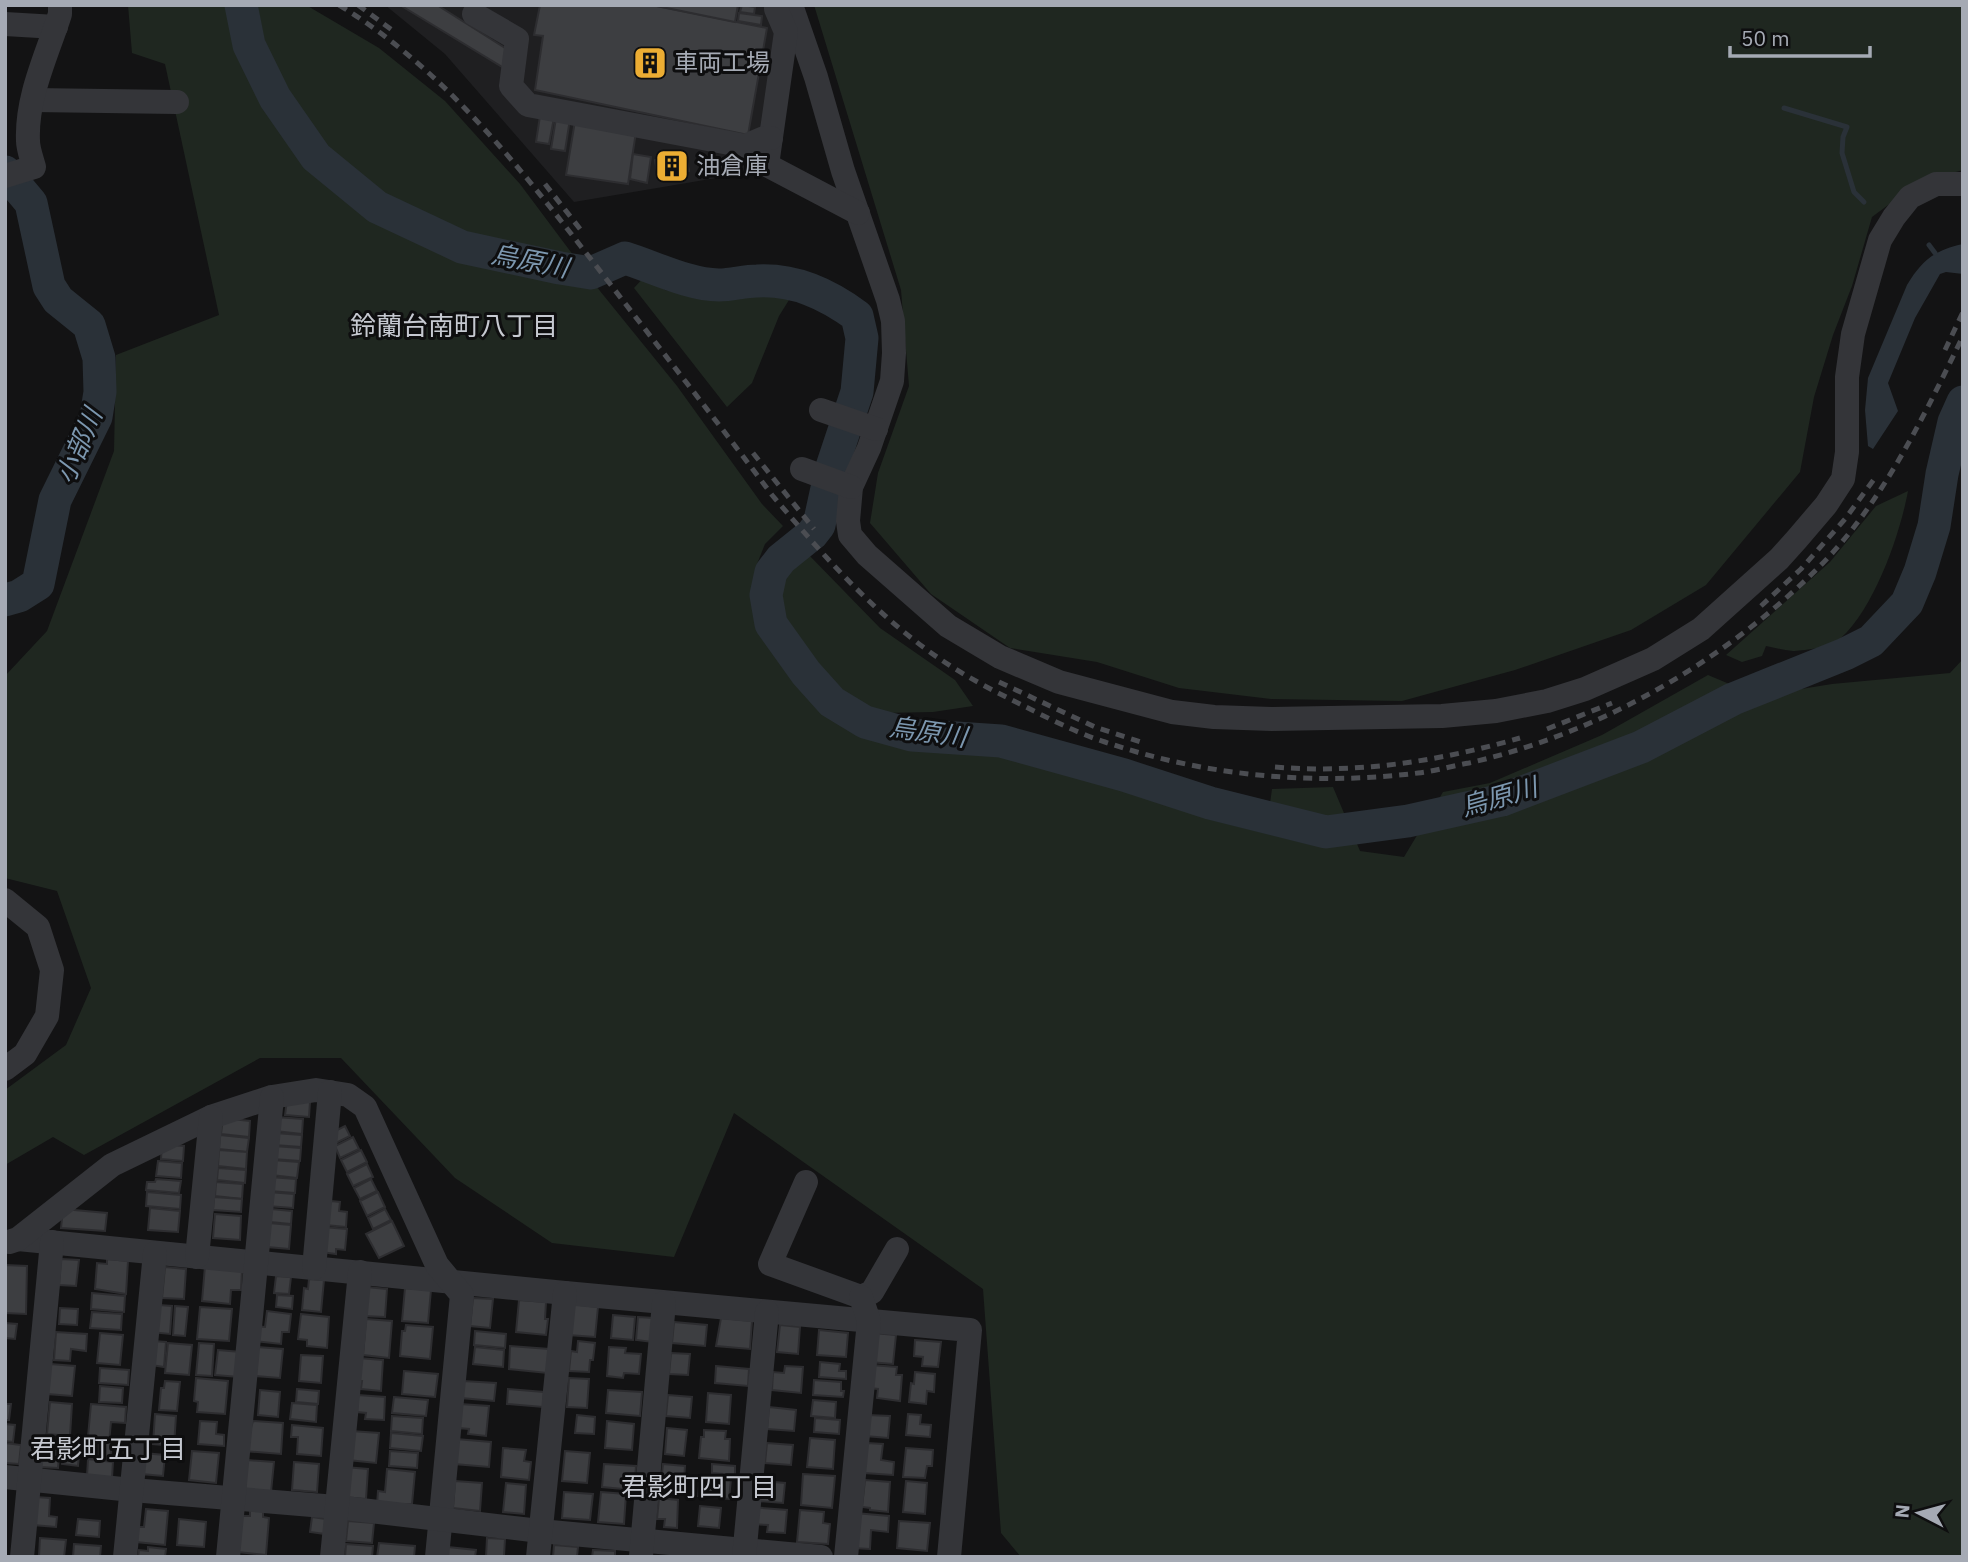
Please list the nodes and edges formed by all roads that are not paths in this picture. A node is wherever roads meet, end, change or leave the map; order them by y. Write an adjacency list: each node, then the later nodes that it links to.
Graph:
1 (774, 5): 8 (street)
2 (791, 5): 11 (street)
3 (474, 14): 8 (street)
4 (58, 16): 5 (street); 6 (street)
5 (5, 24)
6 (33, 100): 7 (street); 9 (street)
7 (177, 102)
8 (771, 138): 11 (street)
9 (5, 176)
10 (1963, 184): 15 (street)
11 (858, 213): 13 (street)
12 (821, 411): 13 (street)
13 (872, 427): 15 (street)
14 (806, 471): 15 (street)
15 (847, 488)
16 (5, 900): 17 (street)
17 (5, 1069)
18 (330, 1092): 19 (street); 28 (street); 30 (street)
19 (272, 1097): 20 (street); 27 (street)
20 (211, 1117): 22 (street); 26 (street)
21 (806, 1182): 32 (street)
22 (12, 1241): 23 (street)
23 (52, 1242): 25 (street); 36 (street)
24 (897, 1249): 32 (street)
25 (155, 1253): 26 (street); 37 (street)
26 (197, 1256): 27 (street)
27 (256, 1262): 28 (street); 38 (street)
28 (314, 1268): 29 (street)
29 (360, 1272): 30 (street); 39 (street)
30 (451, 1281): 31 (street); 40 (street)
31 (565, 1293): 33 (street); 41 (street)
32 (861, 1297): 35 (street)
33 (664, 1303): 34 (street); 42 (street)
34 (767, 1312): 35 (street); 43 (street)
35 (869, 1321): 51 (street); 52 (street)
36 (18, 1478): 37 (street); 44 (street)
37 (132, 1490): 38 (street); 45 (street)
38 (233, 1499): 39 (street); 46 (street)
39 (336, 1507): 40 (street); 47 (street)
40 (441, 1520): 41 (street); 48 (street)
41 (540, 1531): 42 (street); 49 (street)
42 (642, 1548): 43 (street)
43 (744, 1553): 50 (street)
44 (22, 1557)
45 (125, 1557)
46 (228, 1557)
47 (332, 1557)
48 (437, 1557)
49 (538, 1557)
50 (821, 1557)
51 (846, 1557)
52 (949, 1557)

